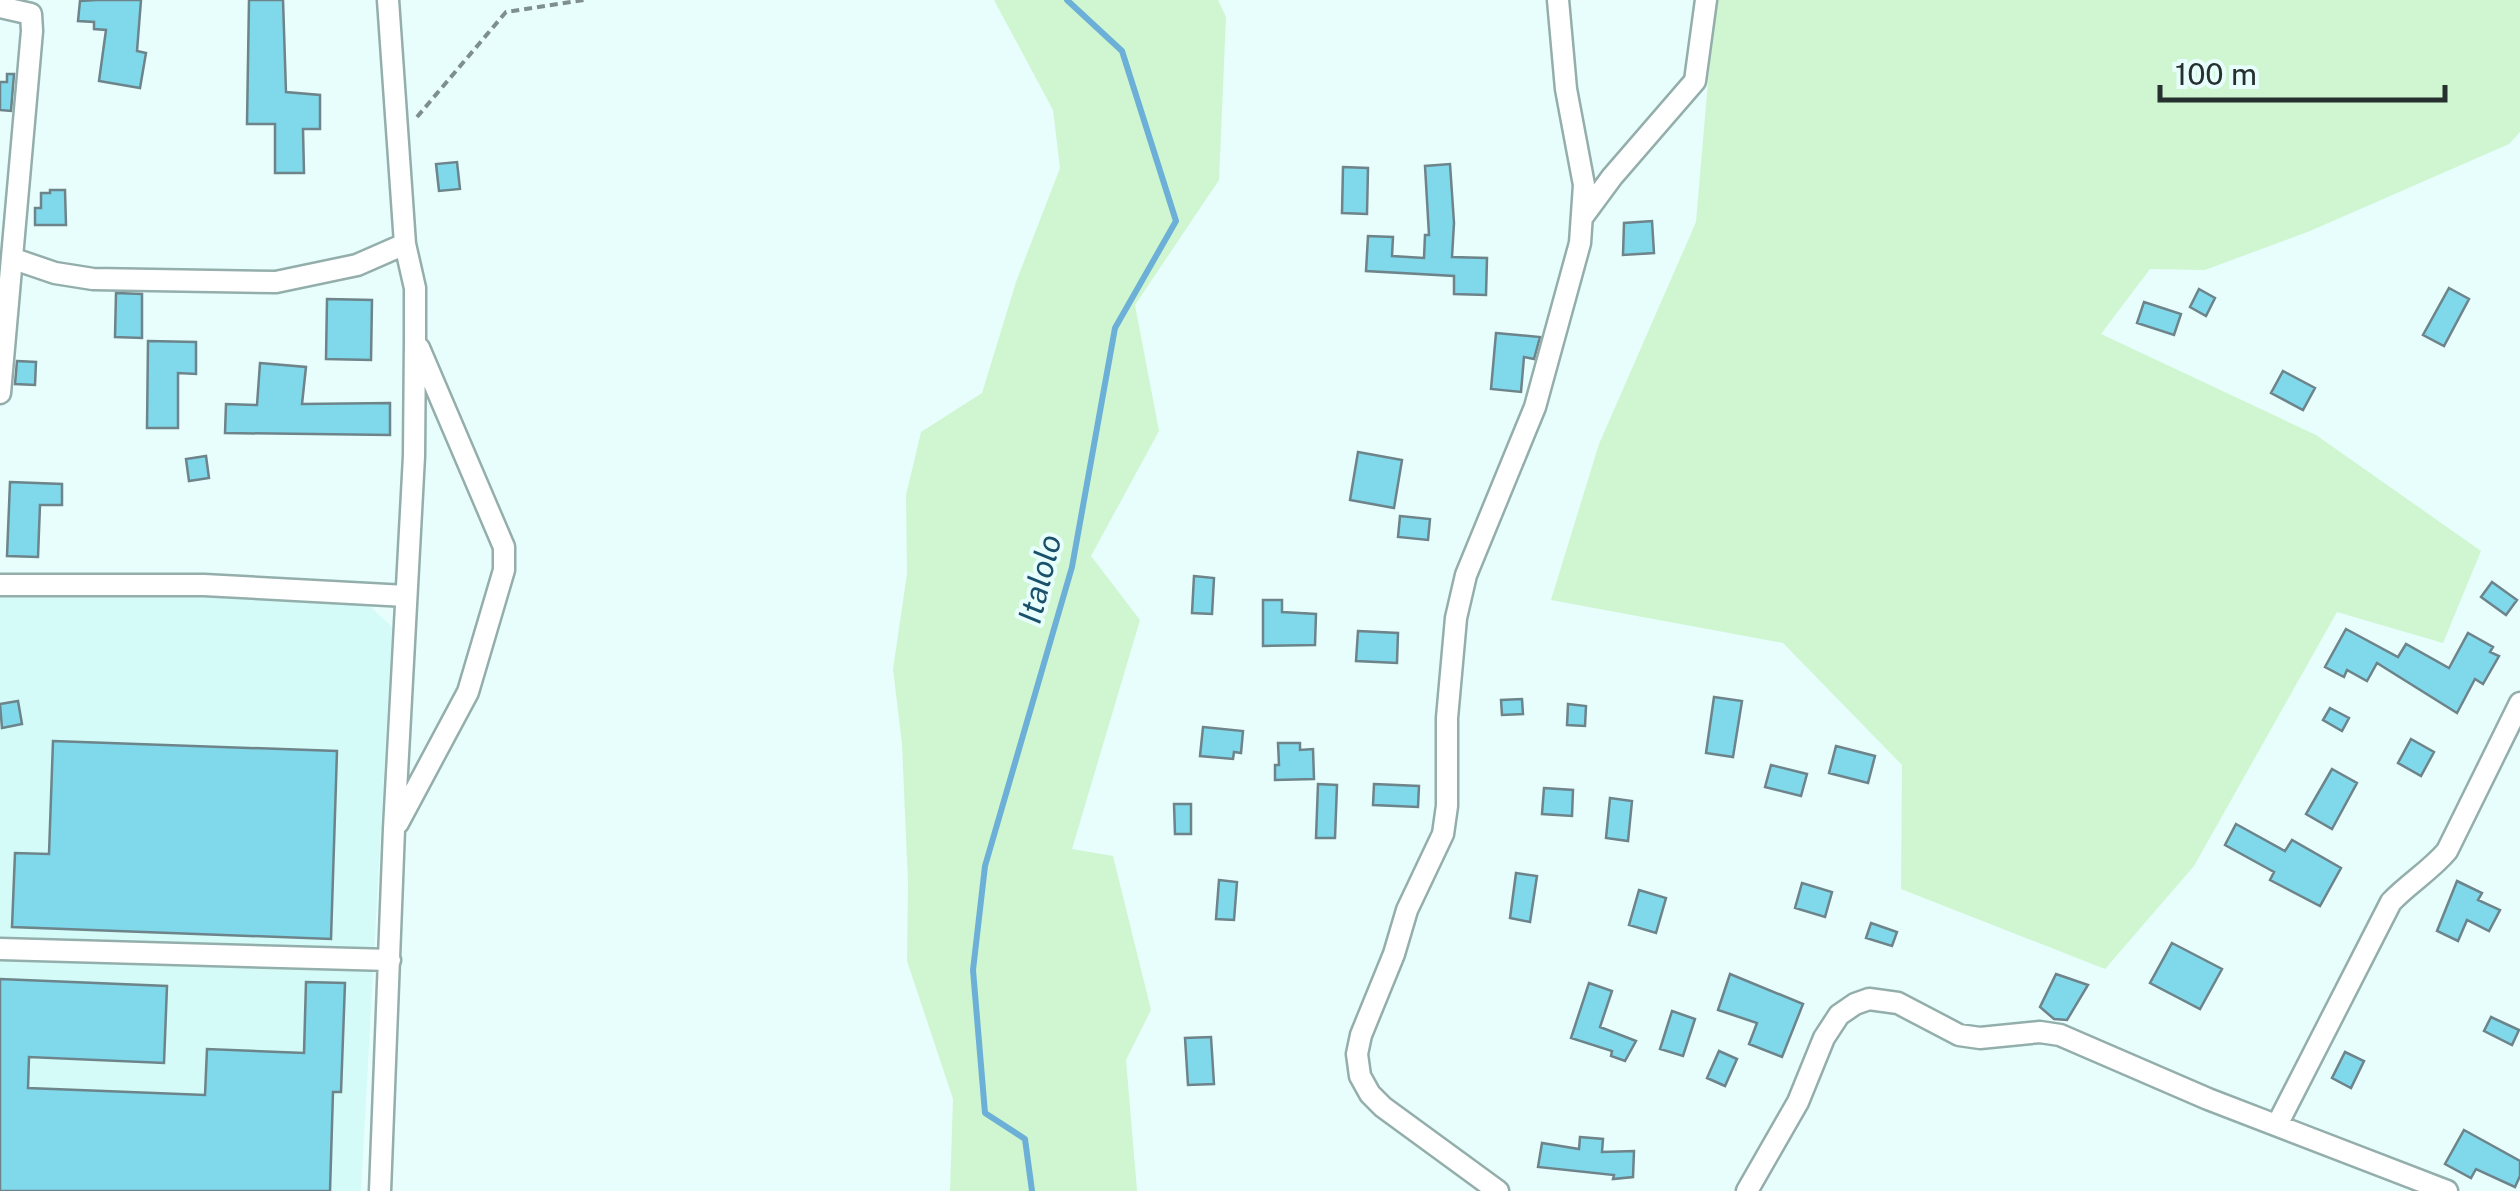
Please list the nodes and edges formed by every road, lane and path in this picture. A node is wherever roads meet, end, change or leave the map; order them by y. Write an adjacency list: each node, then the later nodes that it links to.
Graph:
1 (388, 0): 6 (street)
2 (584, 0): 6 (path)
3 (1558, 0): 7 (street)
4 (1706, 0): 7 (street)
5 (0, 7): 9 (street)
6 (398, 140): 8 (street)
7 (1583, 217): 20 (street)
8 (405, 244): 9 (street); 10 (street)
9 (14, 259): 11 (street)
10 (415, 338): 13 (street); 15 (street)
11 (0, 393)
12 (0, 584): 13 (street)
13 (406, 596): 15 (street)
14 (2520, 703): 18 (street)
15 (394, 829): 17 (street)
16 (0, 949): 17 (street)
17 (390, 960): 19 (street)
18 (2278, 1123): 21 (street); 22 (street)
19 (380, 1191)
20 (1498, 1191)
21 (1747, 1191)
22 (2448, 1191)

